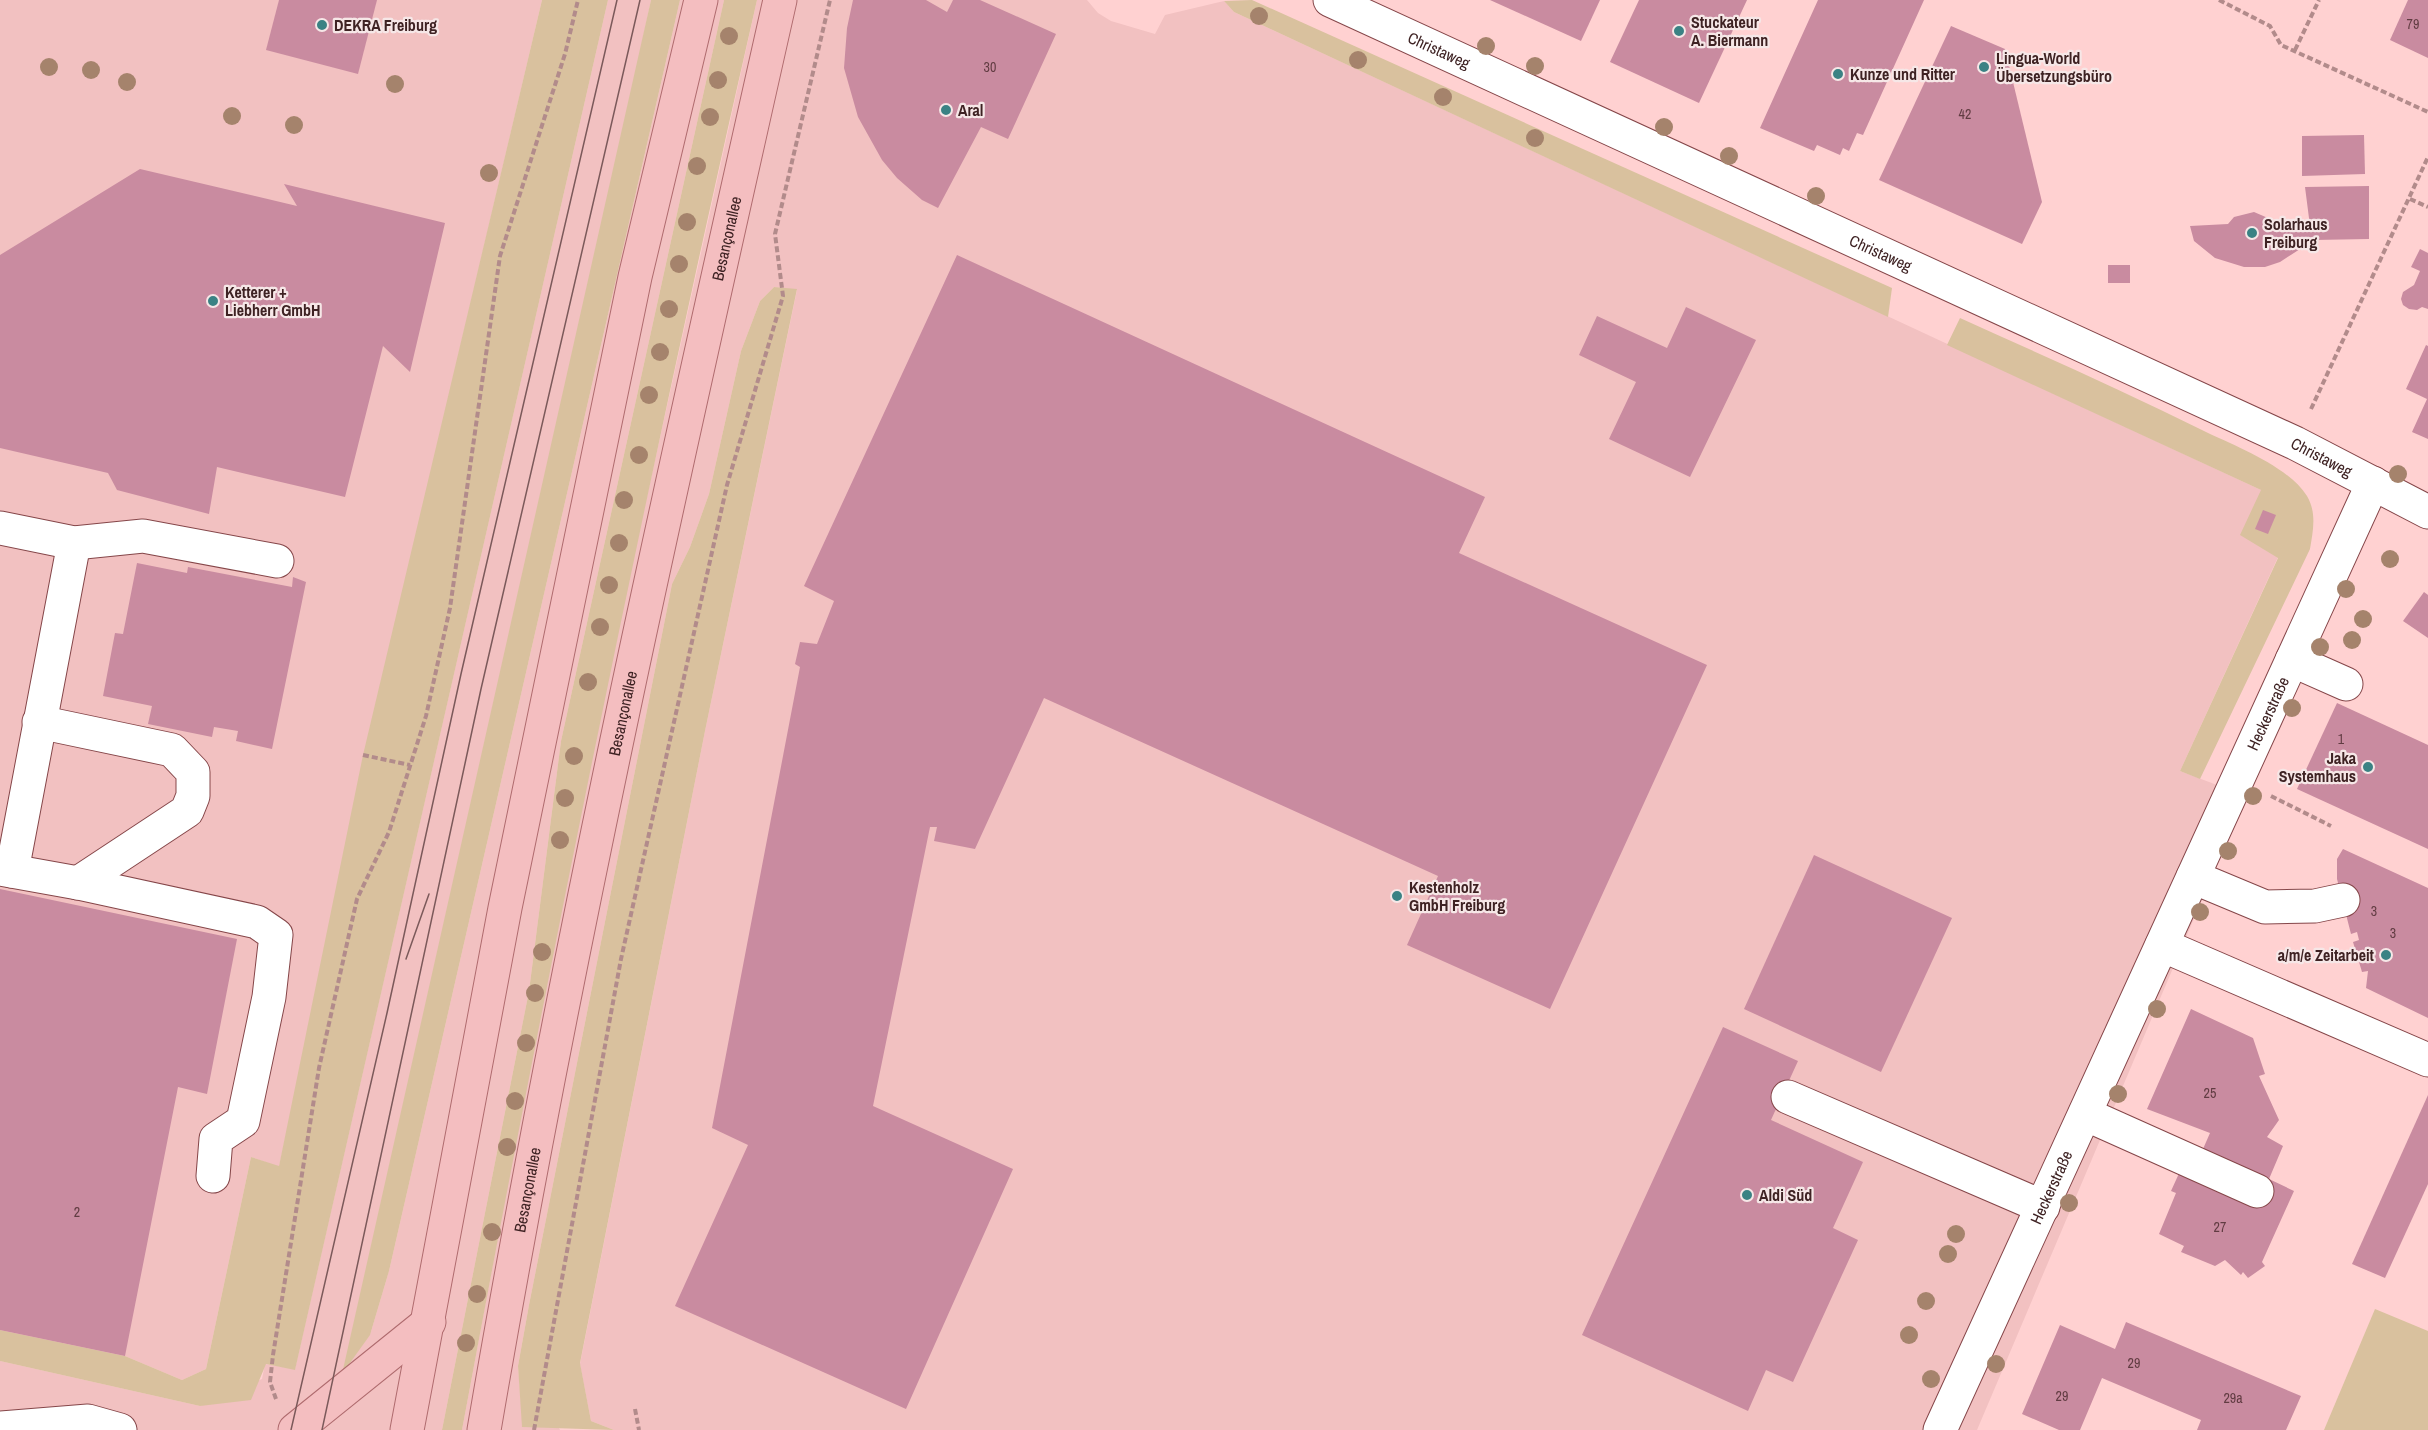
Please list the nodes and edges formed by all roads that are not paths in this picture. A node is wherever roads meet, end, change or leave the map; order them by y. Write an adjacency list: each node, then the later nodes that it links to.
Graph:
1 (700, 0): 23 (main road)
2 (780, 0): 24 (main road, Besançonallee)
3 (1330, 0): 4 (street, Christaweg)
4 (2373, 483): 5 (street, Christaweg); 9 (street, Heckerstraße)
5 (2428, 512)
6 (0, 528): 7 (street)
7 (74, 543): 8 (street); 11 (street)
8 (277, 561)
9 (2292, 660): 10 (street); 13 (street, Heckerstraße)
10 (2346, 684)
11 (39, 722): 12 (street); 14 (street)
12 (6, 870): 14 (street)
13 (2193, 877): 15 (street); 16 (street, Heckerstraße)
14 (78, 883): 20 (street)
15 (2343, 900)
16 (2162, 945): 17 (street); 19 (street, Heckerstraße)
17 (2428, 1060)
18 (1788, 1097): 22 (street)
19 (2085, 1114): 21 (street); 22 (street, Heckerstraße)
20 (213, 1176)
21 (2257, 1191)
22 (2043, 1207): 29 (street, Heckerstraße)
23 (429, 1322): 27 (main road); 28 (main road)
24 (492, 1421)
25 (1, 1429): 26 (street)
26 (120, 1430)
27 (294, 1430)
28 (407, 1430)
29 (1940, 1430)

